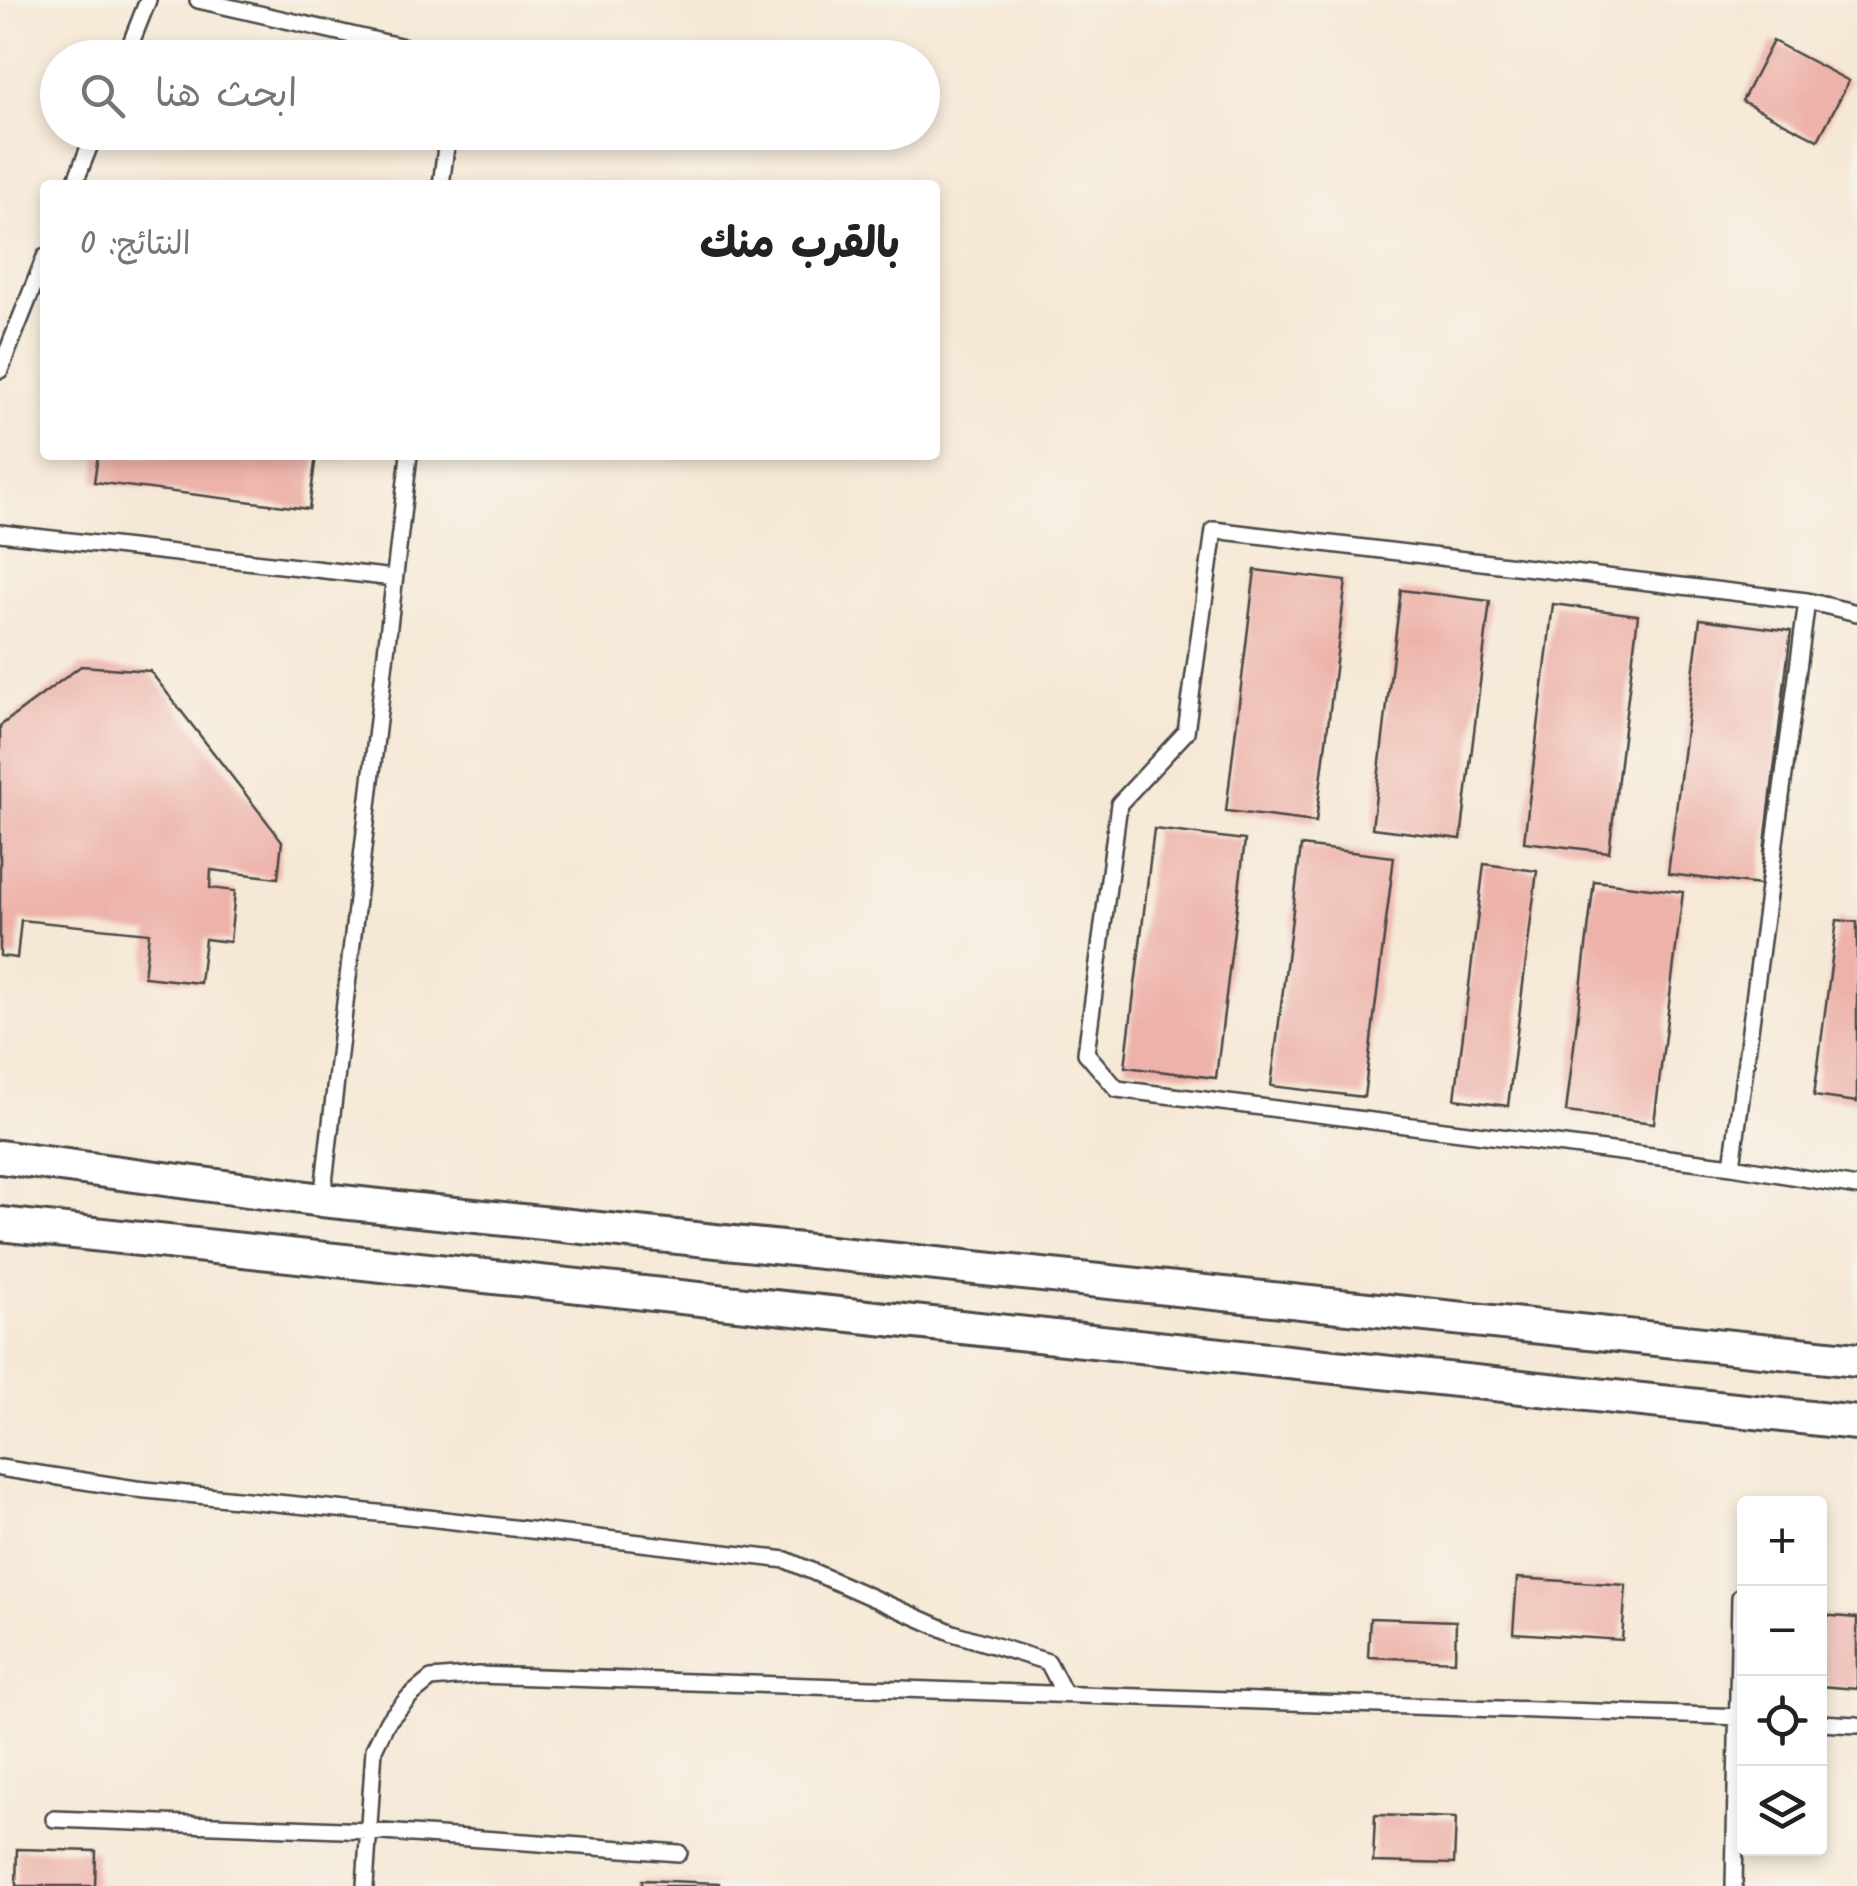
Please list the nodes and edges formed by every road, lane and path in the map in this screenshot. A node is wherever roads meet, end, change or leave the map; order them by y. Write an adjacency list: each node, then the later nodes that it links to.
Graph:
1 (148, 0): 3 (lane)
2 (198, 0): 4 (lane)
3 (132, 40)
4 (373, 40)
5 (88, 150): 7 (lane)
6 (446, 150): 8 (lane)
7 (76, 180)
8 (443, 180)
9 (40, 270): 10 (lane)
10 (0, 370)
11 (407, 460): 13 (lane)
12 (0, 533): 13 (lane)
13 (394, 578): 19 (lane)
14 (1807, 600): 15 (lane); 17 (lane); 17 (lane)
15 (1857, 613)
16 (0, 1157): 19 (street)
17 (1732, 1166): 18 (lane)
18 (1857, 1187)
19 (322, 1200): 21 (street)
20 (0, 1224): 22 (street)
21 (1857, 1360)
22 (1857, 1423)
23 (0, 1468): 24 (lane)
24 (1064, 1693): 25 (lane); 30 (lane)
25 (1737, 1717)
26 (1827, 1723): 27 (lane)
27 (1857, 1725)
28 (1740, 1766): 33 (lane)
29 (54, 1819): 30 (lane)
30 (368, 1831): 31 (lane); 32 (lane)
31 (680, 1853)
32 (365, 1886)
33 (1734, 1886)

